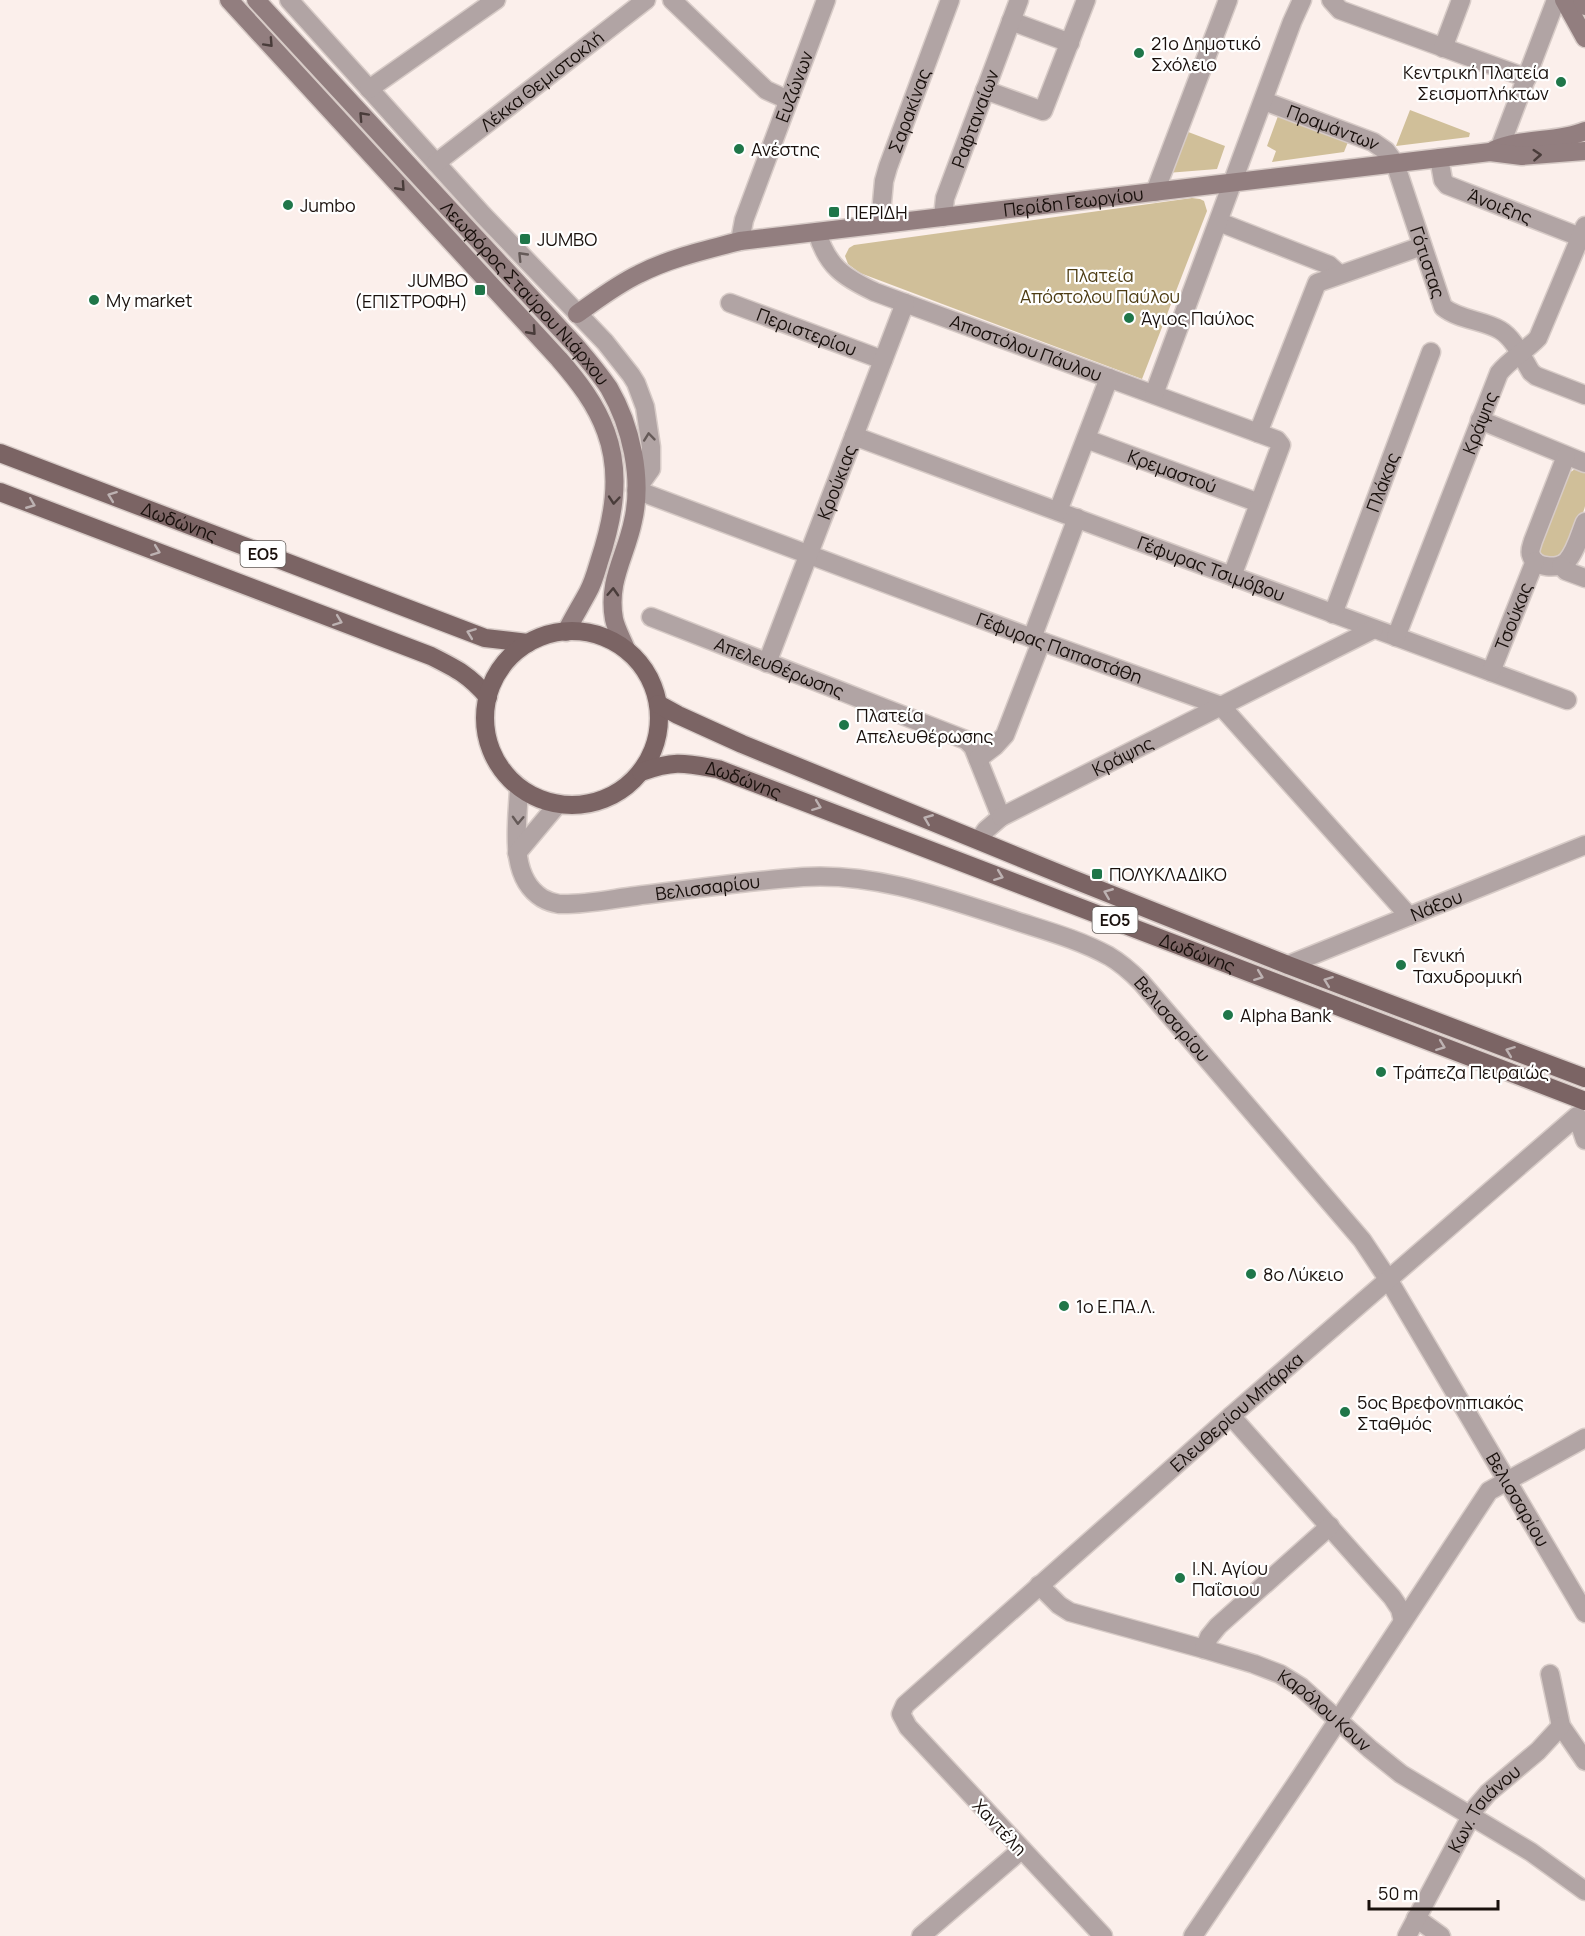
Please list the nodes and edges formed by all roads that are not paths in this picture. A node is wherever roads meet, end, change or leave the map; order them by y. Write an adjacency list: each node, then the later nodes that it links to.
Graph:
1 (222, 0): 18 (street)
2 (256, 0): 61 (main road, Λεωφόρος Σταύρου Νιάρχου, one-way to 2)
3 (289, 0): 25 (street)
4 (496, 0): 25 (street)
5 (646, 0): 33 (street, Λέκκα Θεμιστοκλή)
6 (672, 0): 27 (street)
7 (826, 0): 27 (street, Ευζώνων)
8 (950, 0): 39 (street, Σαρακίνας)
9 (1019, 0): 20 (street, Ραφταναίων)
10 (1086, 0): 22 (street)
11 (1228, 0): 36 (street)
12 (1302, 0): 28 (street, Πραμάντων)
13 (1331, 0): 23 (street)
14 (1461, 0): 23 (street)
15 (1556, 0): 24 (street)
16 (1564, 0): 21 (main road)
17 (1582, 0): 19 (main road)
18 (234, 5): 75 (main road, Λεωφόρος Σταύρου Νιάρχου, one-way to 75)
19 (1585, 6)
20 (1011, 21): 22 (street); 26 (street, Ραφταναίων)
21 (1585, 38)
22 (1070, 43): 26 (street)
23 (1443, 48): 24 (street)
24 (1527, 78): 30 (street)
25 (369, 89): 33 (street)
26 (985, 90): 37 (street, Ραφταναίων)
27 (788, 100): 42 (street, Ευζώνων)
28 (1264, 101): 34 (street, Πραμάντων); 35 (street, Πραμάντων)
29 (1585, 131): 30 (main road)
30 (1495, 150): 31 (main road, Περίδη Γεωργίου, one-way to 31); 32 (main road, Περίδη Γεωργίου)
31 (1585, 151)
32 (1439, 158): 34 (main road, Περίδη Γεωργίου); 40 (street, Άνοιξης)
33 (436, 162): 47 (street, one-way to 33)
34 (1395, 163): 35 (main road, Περίδη Γεωργίου); 43 (street, Γότιστας)
35 (1232, 183): 36 (main road, Περίδη Γεωργίου); 38 (street, Πραμάντων)
36 (1155, 192): 37 (main road, Περίδη Γεωργίου)
37 (943, 217): 39 (main road, Περίδη Γεωργίου)
38 (1219, 222): 44 (street); 52 (street, Πραμάντων)
39 (880, 224): 41 (main road, Περίδη Γεωργίου)
40 (1583, 231): 49 (street, Κράψης)
41 (817, 232): 42 (main road, Περίδη Γεωργίου); 46 (street, Αποστόλου Πάυλου)
42 (740, 241): 47 (main road, Περίδη Γεωργίου)
43 (1422, 246): 44 (street); 49 (street, Γότιστας)
44 (1339, 274): 55 (street)
45 (730, 303): 50 (street, Περιστερίου)
46 (905, 303): 50 (street, Κρούκιας); 51 (street, Αποστόλου Πάυλου)
47 (576, 314): 61 (street, one-way to 47)
48 (1431, 352): 72 (street, Πλάκας)
49 (1520, 355): 53 (street, Γότιστας); 54 (street, Κράψης)
50 (883, 360): 56 (street, Κρούκιας)
51 (1109, 378): 52 (street, Αποστόλου Πάυλου); 57 (street)
52 (1154, 394): 55 (street, Αποστόλου Πάυλου)
53 (1585, 395)
54 (1480, 420): 59 (street); 76 (street, Κράψης)
55 (1258, 433): 63 (street, Αποστόλου Πάυλου)
56 (854, 436): 64 (street, Γέφυρας Τσιμόβου); 67 (street, Κρούκιας)
57 (1086, 439): 63 (street, Κρεμαστού); 64 (street)
58 (0, 453): 78 (main road, Δωδώνης / ΕΟ5, one-way to 58)
59 (1566, 456): 60 (street); 68 (street, Τσούκας)
60 (1585, 463)
61 (636, 490): 67 (street, Γέφυρας Παπαστάθη); 79 (main road, Λεωφόρος Σταύρου Νιάρχου, one-way to 61)
62 (0, 492): 82 (main road, Δωδώνης / ΕΟ5, one-way to 82)
63 (1259, 503): 70 (street)
64 (1058, 511): 65 (street, Γέφυρας Τσιμόβου)
65 (1077, 518): 70 (street, Γέφυρας Τσιμόβου); 77 (street)
66 (1585, 522): 69 (street)
67 (808, 555): 77 (street, Γέφυρας Παπαστάθη); 80 (street, Κρούκιας)
68 (1535, 561): 69 (street, Τσούκας); 81 (street, Τσούκας)
69 (1561, 566): 71 (street, Τσούκας)
70 (1232, 576): 72 (street, Γέφυρας Τσιμόβου)
71 (1585, 578)
72 (1333, 614): 74 (street, Γέφυρας Τσιμόβου)
73 (651, 617): 80 (street, Απελευθέρωσης)
74 (1374, 628): 76 (street, Γέφυρας Τσιμόβου); 85 (street, Κράψης)
75 (566, 632): 78 (main road, Δωδώνης / ΕΟ5); 79 (main road, Δωδώνης / ΕΟ5)
76 (1396, 637): 81 (street, Γέφυρας Τσιμόβου)
77 (1036, 640): 85 (street, Γέφυρας Παπαστάθη); 86 (street)
78 (528, 643): 82 (main road, Δωδώνης / ΕΟ5)
79 (626, 649): 84 (main road, Δωδώνης / ΕΟ5)
80 (767, 663): 86 (street, Απελευθέρωσης)
81 (1491, 672): 83 (street, Γέφυρας Τσιμόβου)
82 (488, 697): 88 (main road, Δωδώνης / ΕΟ5)
83 (1567, 700)
84 (658, 704): 87 (main road, Δωδώνης / ΕΟ5); 91 (main road, Δωδώνης / ΕΟ5, one-way to 84)
85 (1221, 706): 90 (street, Κράψης); 94 (street, Γέφυρας Παπαστάθη)
86 (978, 759): 90 (street, Απελευθέρωσης)
87 (641, 772): 89 (main road, Δωδώνης / ΕΟ5); 97 (main road, Δωδώνης / ΕΟ5, one-way to 97)
88 (519, 788): 89 (main road, Δωδώνης / ΕΟ5); 93 (street, Βελισσαρίου, one-way to 93)
89 (558, 804): 93 (street)
90 (1001, 817): 91 (street)
91 (979, 840): 95 (main road, Δωδώνης / ΕΟ5, one-way to 91)
92 (1585, 845): 94 (street, Νάξου)
93 (517, 853): 99 (street, Βελισσαρίου)
94 (1408, 916): 95 (street, Νάξου)
95 (1288, 965): 96 (main road, Δωδώνης / ΕΟ5, one-way to 95)
96 (1585, 1078)
97 (1580, 1106): 98 (street); 99 (street, Ελευθερίου Μπάρκα)
98 (1585, 1140)
99 (1388, 1280): 100 (street, Ελευθερίου Μπάρκα); 102 (street, Βελισσαρίου)
100 (1231, 1416): 103 (street); 104 (street, Ελευθερίου Μπάρκα)
101 (1585, 1438): 102 (street)
102 (1506, 1480): 105 (street, Βελισσαρίου); 106 (street)
103 (1330, 1527): 106 (street); 107 (street)
104 (1039, 1585): 107 (street, Καρόλου Κουν); 109 (street, Ελευθερίου Μπάρκα)
105 (1585, 1613)
106 (1403, 1621): 110 (street)
107 (1204, 1649): 110 (street, Καρόλου Κουν)
108 (1550, 1674): 111 (street)
109 (902, 1714): 114 (street, Χαντέλη)
110 (1338, 1721): 113 (street, Καρόλου Κουν); 119 (street)
111 (1561, 1726): 112 (street); 113 (street, Κων. Τσιάνου)
112 (1585, 1761)
113 (1470, 1816): 115 (street, Καρόλου Κουν); 116 (street, Κων. Τσιάνου)
114 (1021, 1850): 117 (street); 118 (street, Χαντέλη)
115 (1583, 1889)
116 (1416, 1918): 120 (street, Κων. Τσιάνου); 121 (street)
117 (921, 1936)
118 (1103, 1936)
119 (1195, 1936)
120 (1407, 1936)
121 (1441, 1936)

